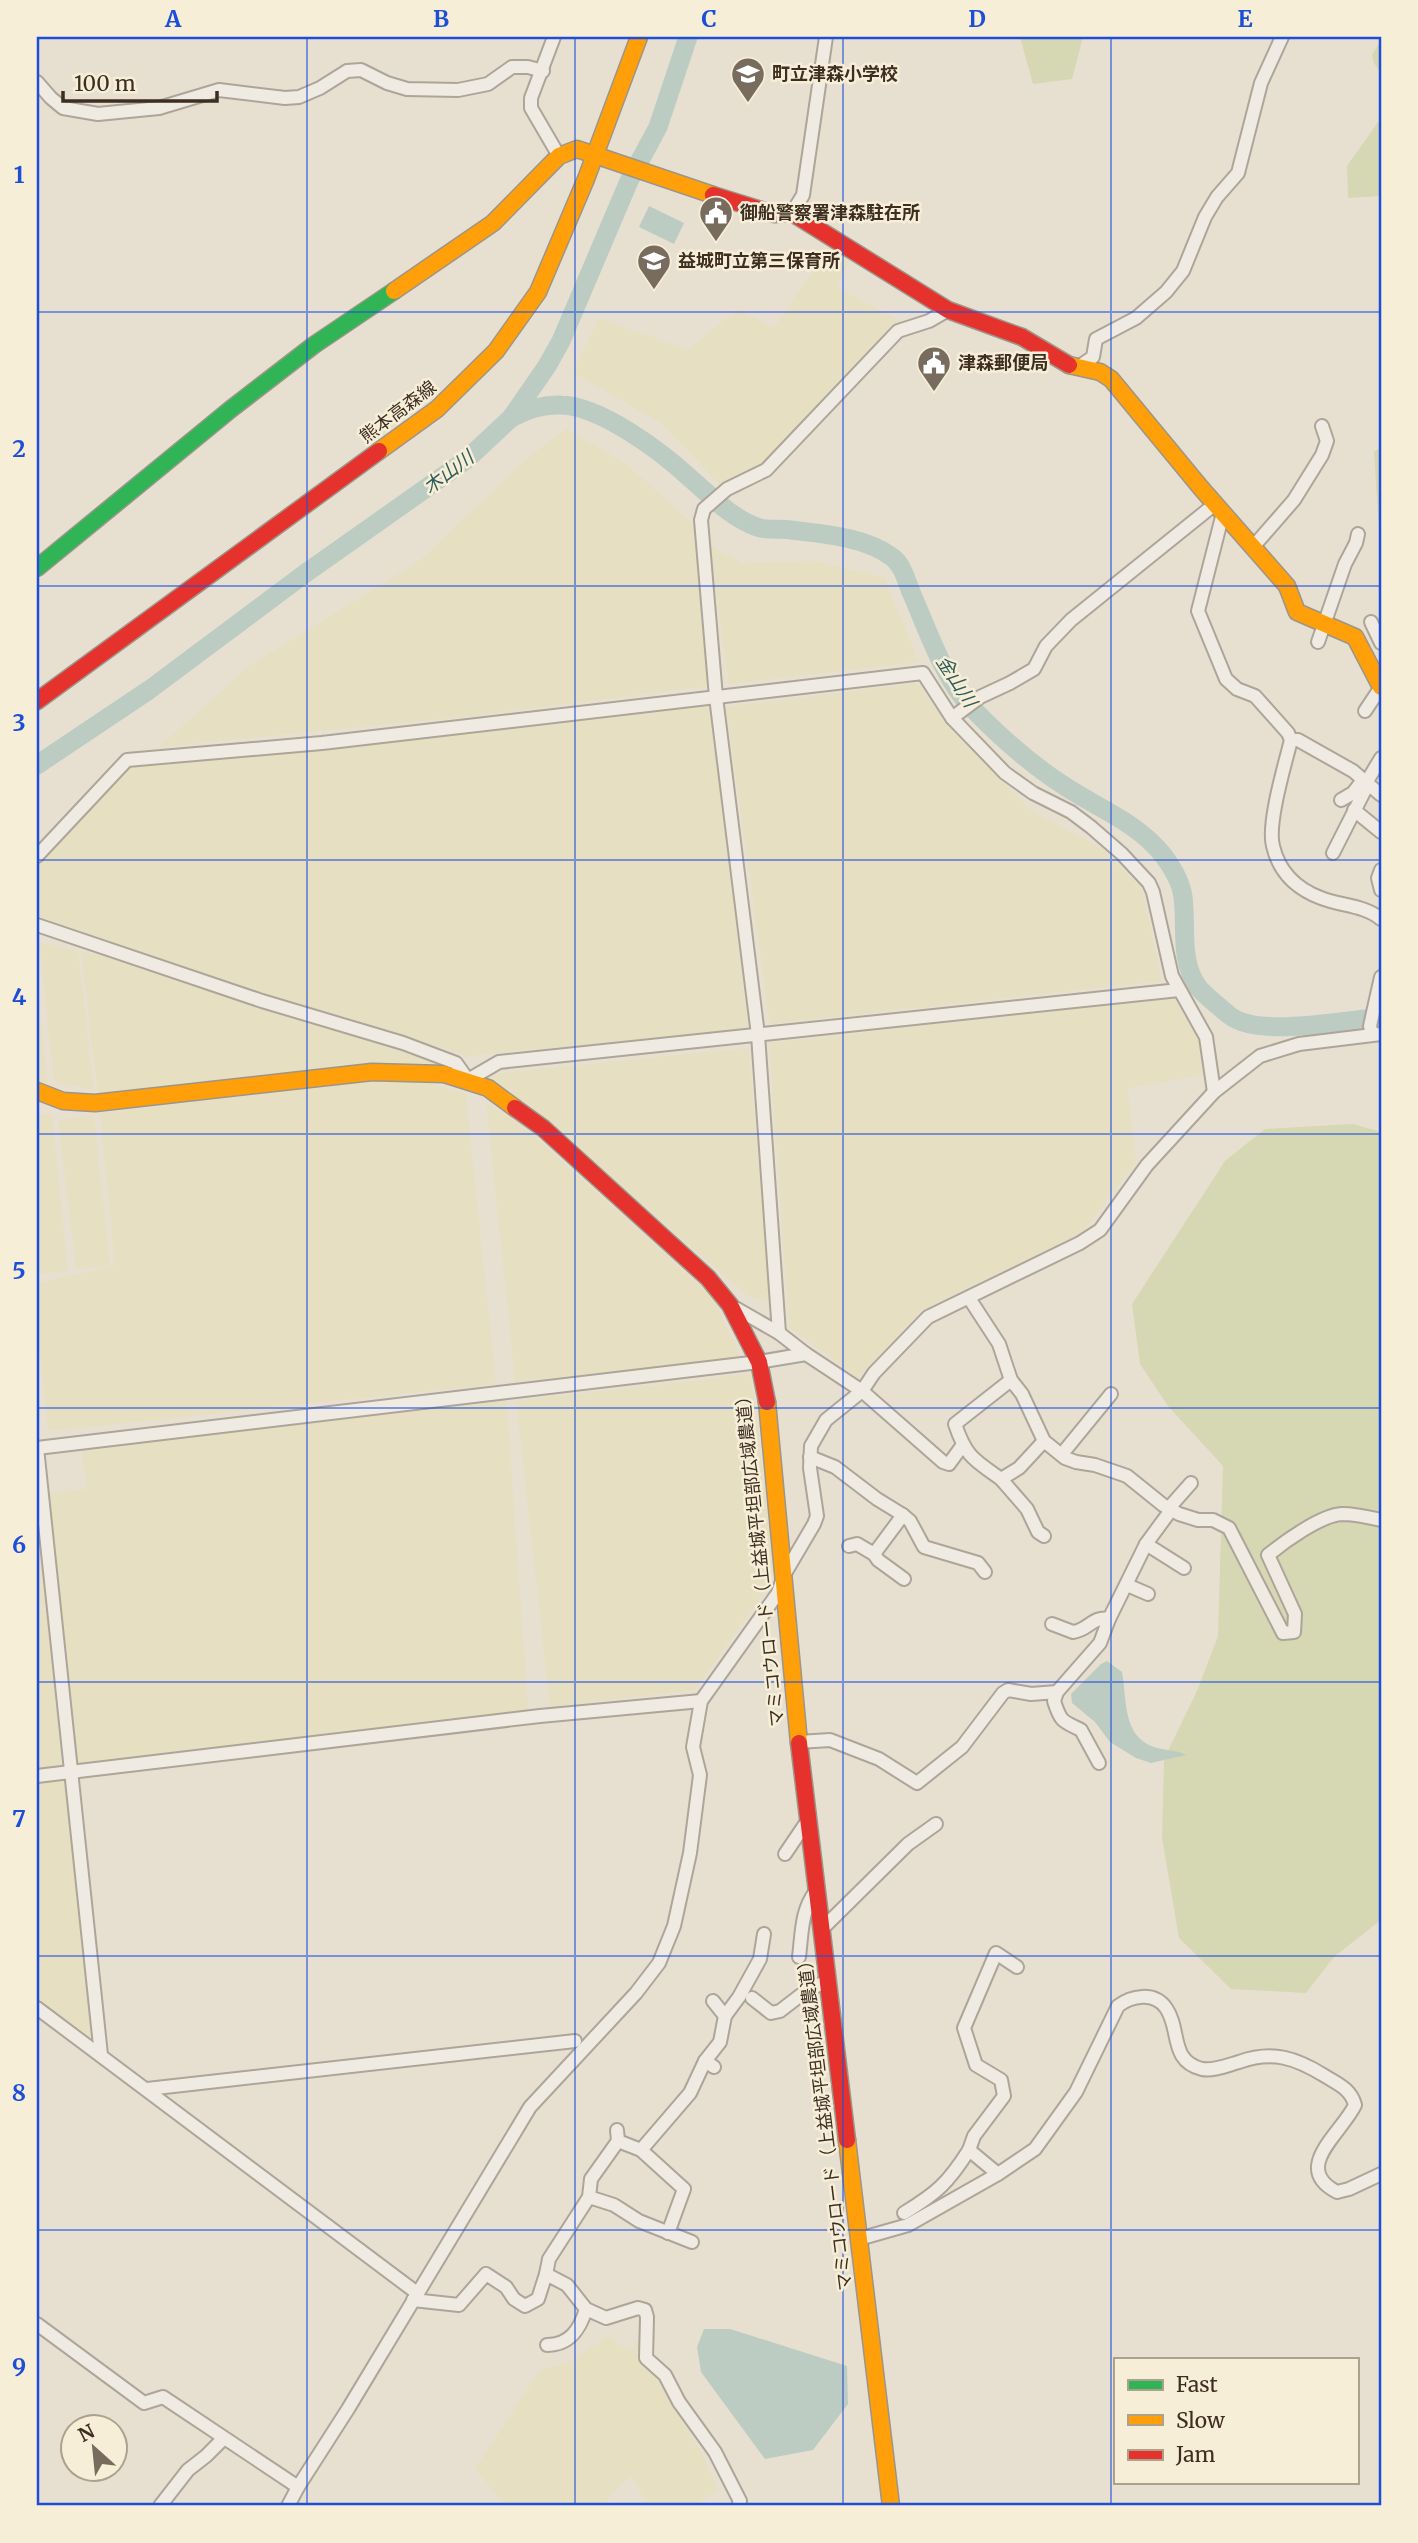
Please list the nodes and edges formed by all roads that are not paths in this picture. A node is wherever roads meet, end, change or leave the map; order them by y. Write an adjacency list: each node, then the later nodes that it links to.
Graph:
1 (554, 37): 5 (street)
2 (639, 37): 8 (street, 熊本高森線)
3 (826, 37): 9 (street)
4 (1282, 37): 11 (street)
5 (543, 71): 6 (street); 7 (street)
6 (37, 82)
7 (559, 156): 8 (street); 16 (street)
8 (598, 158): 9 (street); 23 (street, 熊本高森線)
9 (792, 214): 10 (street)
10 (948, 310): 11 (street); 22 (street)
11 (1077, 368): 13 (street)
12 (1322, 426): 15 (street)
13 (1219, 509): 15 (street); 25 (street); 26 (street)
14 (1358, 534): 18 (street)
15 (1253, 547): 18 (street)
16 (37, 568)
17 (1371, 622): 20 (street)
18 (1323, 623): 19 (street); 21 (street)
19 (1318, 642)
20 (1381, 643)
21 (1381, 687): 24 (street)
22 (716, 697): 25 (street); 34 (street); 42 (street)
23 (37, 701)
24 (1365, 711)
25 (955, 715): 40 (street)
26 (1291, 740): 28 (street); 37 (street)
27 (1381, 758): 28 (street)
28 (1366, 782): 29 (street); 30 (street); 31 (street)
29 (1381, 795)
30 (1341, 800)
31 (1354, 810): 32 (street); 33 (street)
32 (1381, 832)
33 (1333, 853)
34 (37, 856)
35 (1381, 870): 36 (street)
36 (1381, 890)
37 (1381, 919)
38 (37, 925): 43 (street)
39 (1381, 977): 41 (street)
40 (1179, 990): 42 (street); 45 (street)
41 (1376, 1034): 45 (street)
42 (758, 1035): 43 (street); 48 (street)
43 (468, 1080): 44 (street, マミコウロード（上益城平坦部広域農道）); 47 (street, マミコウロード（上益城平坦部広域農道）)
44 (37, 1091)
45 (1214, 1092): 46 (street)
46 (970, 1298): 51 (street); 52 (street)
47 (730, 1305): 48 (street); 50 (street, マミコウロード（上益城平坦部広域農道）)
48 (779, 1333): 49 (street)
49 (806, 1354): 50 (street); 52 (street)
50 (759, 1362): 56 (street); 70 (street, マミコウロード（上益城平坦部広域農道）)
51 (1011, 1380): 54 (street); 55 (street)
52 (862, 1391): 55 (street); 58 (street)
53 (1111, 1394): 57 (street)
54 (1044, 1441): 57 (street); 59 (street)
55 (962, 1446): 59 (street)
56 (37, 1448): 80 (street)
57 (1062, 1454): 61 (street)
58 (810, 1457): 62 (street); 70 (street)
59 (1001, 1479): 64 (street)
60 (1191, 1483): 61 (street)
61 (1170, 1509): 63 (street); 65 (street)
62 (903, 1515): 67 (street); 69 (street)
63 (1381, 1520)
64 (1044, 1536)
65 (1146, 1544): 68 (street); 72 (street)
66 (849, 1546): 67 (street)
67 (874, 1554): 71 (street)
68 (1184, 1568)
69 (985, 1572)
70 (784, 1575): 77 (street); 78 (street, マミコウロード（上益城平坦部広域農道）)
71 (904, 1579)
72 (1127, 1585): 73 (street); 74 (street)
73 (1148, 1594)
74 (1109, 1619): 75 (street); 76 (street)
75 (1052, 1624)
76 (1057, 1692): 78 (street); 79 (street)
77 (701, 1701): 80 (street); 108 (street)
78 (798, 1742): 82 (street, マミコウロード（上益城平坦部広域農道）)
79 (1099, 1763)
80 (72, 1771): 81 (street); 96 (street)
81 (37, 1776)
82 (808, 1820): 84 (street); 85 (street, マミコウロード（上益城平坦部広域農道）)
83 (936, 1824): 86 (street)
84 (785, 1854)
85 (817, 1891): 86 (street, マミコウロード（上益城平坦部広域農道）); 88 (street)
86 (821, 1930): 90 (street, マミコウロード（上益城平坦部広域農道）)
87 (764, 1934): 94 (street)
88 (799, 1957)
89 (1017, 1967): 99 (street)
90 (827, 1981): 91 (street); 105 (street, マミコウロード（上益城平坦部広域農道）)
91 (752, 1998)
92 (713, 2001): 94 (street)
93 (37, 2008): 96 (street)
94 (725, 2016): 98 (street)
95 (575, 2041): 97 (street)
96 (101, 2055): 97 (street)
97 (147, 2089): 108 (street)
98 (641, 2150): 102 (street); 104 (street)
99 (969, 2150): 100 (street); 103 (street)
100 (998, 2174): 101 (street); 105 (street)
101 (1381, 2174)
102 (589, 2197): 104 (street); 107 (street)
103 (904, 2213)
104 (668, 2233): 106 (street)
105 (859, 2239): 117 (street, マミコウロード（上益城平坦部広域農道）)
106 (692, 2242)
107 (546, 2274): 108 (street); 109 (street)
108 (415, 2297): 113 (street)
109 (586, 2309): 111 (street); 116 (street)
110 (37, 2324): 112 (street)
111 (547, 2345)
112 (223, 2439): 113 (street); 114 (street)
113 (298, 2487): 115 (street)
114 (160, 2506)
115 (288, 2506)
116 (738, 2506)
117 (891, 2506)

